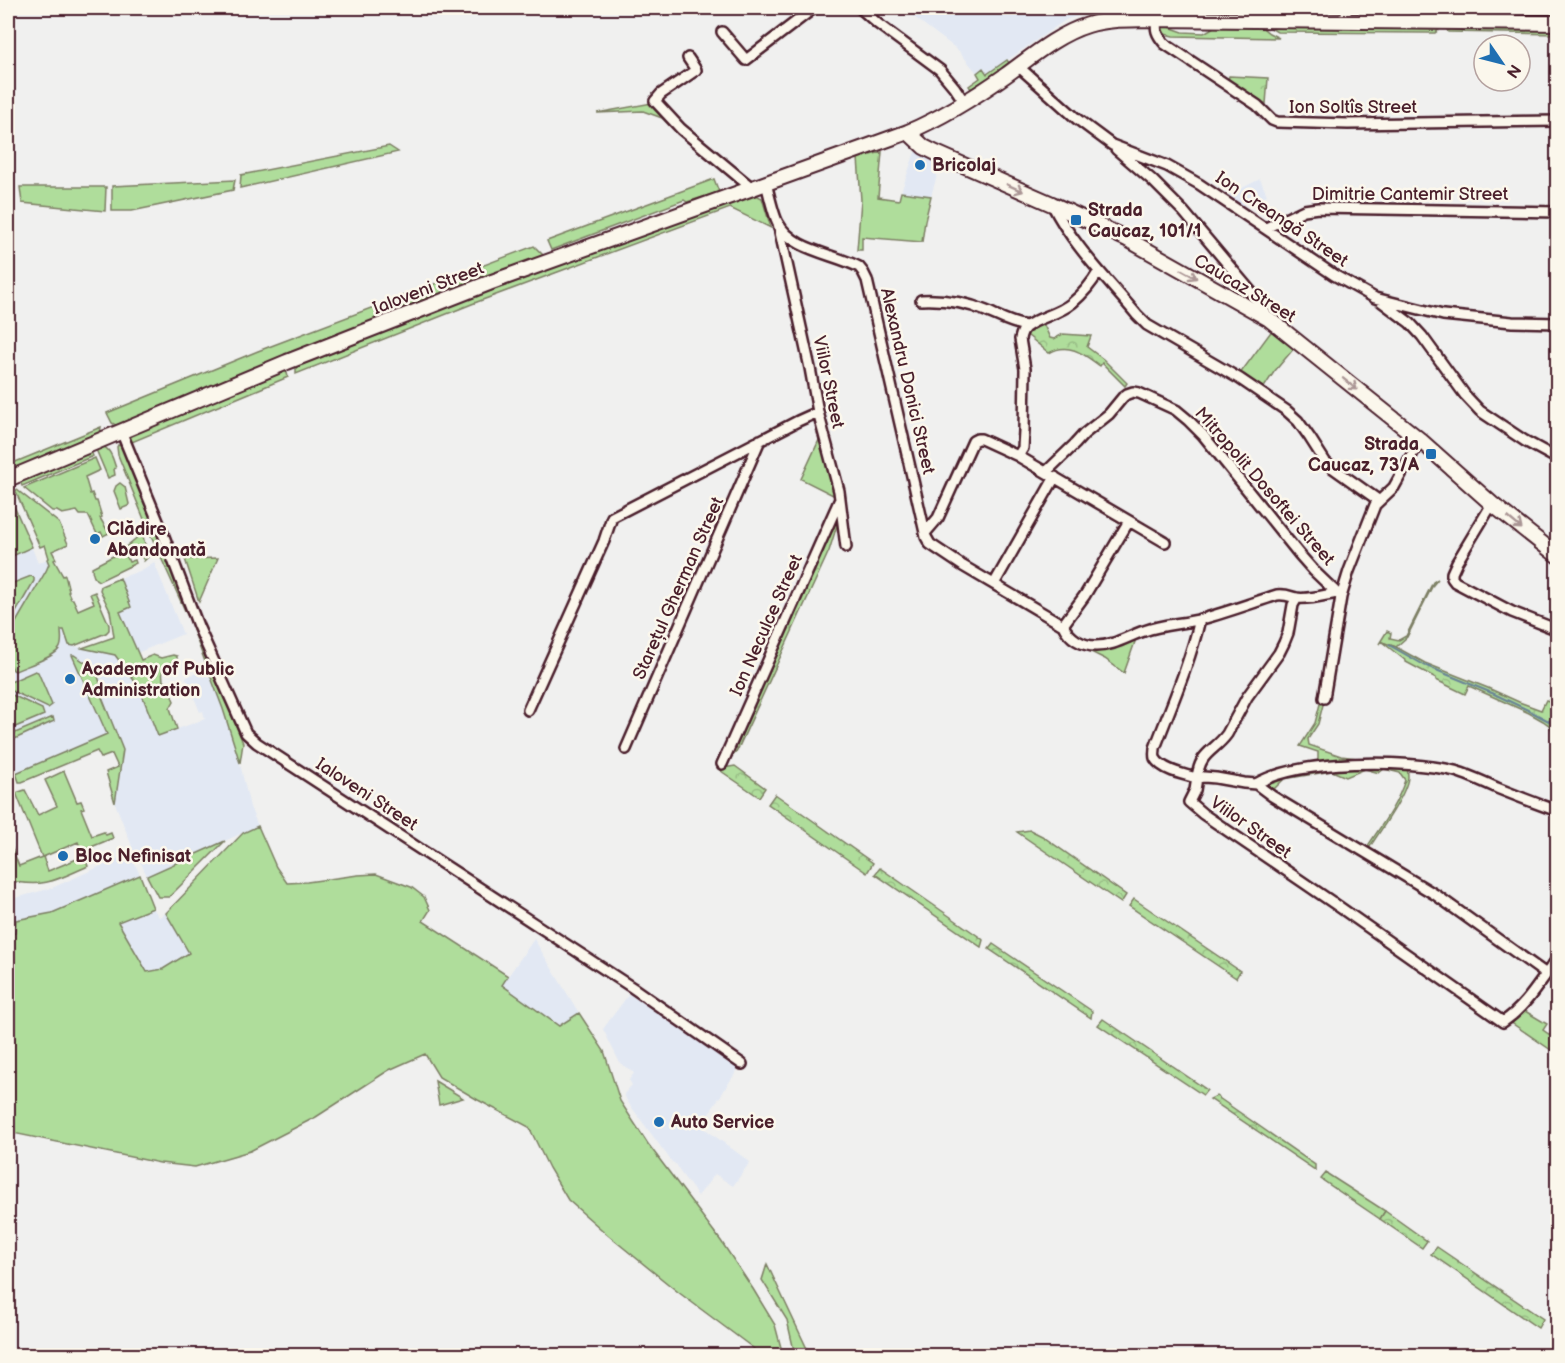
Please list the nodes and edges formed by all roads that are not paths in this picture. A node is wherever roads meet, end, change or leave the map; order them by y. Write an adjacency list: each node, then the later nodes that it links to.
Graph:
1 (814, 8): 6 (street)
2 (860, 8): 9 (street)
3 (1156, 14): 4 (street); 8 (street); 10 (street, Ion Soltîs Street)
4 (1346, 14): 5 (street)
5 (1557, 24)
6 (722, 33)
7 (688, 58): 14 (street)
8 (1018, 66): 9 (street); 12 (street, Ion Creangă Street)
9 (965, 103): 11 (street)
10 (1557, 121)
11 (908, 132): 13 (street); 15 (street, Caucaz Street, one-way to 15)
12 (1112, 145): 18 (street, Ion Creangă Street); 22 (street)
13 (766, 183): 14 (street); 17 (street)
14 (752, 188): 26 (street, Ialoveni Street)
15 (1052, 204): 19 (street); 22 (street, Caucaz Street, one-way to 22)
16 (1557, 212): 18 (street, Dimitrie Cantemir Street)
17 (778, 223): 25 (street, Viilor Street); 38 (street, Alexandru Donici Street)
18 (1266, 228): 20 (street, Ion Creangă Street)
19 (1099, 271): 24 (street); 35 (street)
20 (1375, 298): 23 (street, Ion Creangă Street); 30 (street)
21 (921, 300): 24 (street, Alexandru Donici Street)
22 (1269, 320): 28 (street, Caucaz Street, one-way to 28)
23 (1557, 323)
24 (1027, 326): 29 (street)
25 (818, 412): 27 (street); 34 (street, Viilor Street)
26 (121, 431): 33 (street, Ialoveni Street); 57 (street, Ialoveni Street)
27 (760, 440): 49 (street); 50 (street, Starețul Gherman Street)
28 (1420, 440): 35 (street, Mitropolit Dosoftei Street); 36 (street, Caucaz Street)
29 (1018, 456): 31 (street, Alexandru Donici Street); 38 (street, Alexandru Donici Street)
30 (1557, 459)
31 (1046, 472): 32 (street, Alexandru Donici Street); 43 (street, Mitropolit Dosoftei Street)
32 (1055, 477): 37 (street, Alexandru Donici Street); 42 (street)
33 (8, 479)
34 (840, 499): 40 (street, Viilor Street); 51 (street, Ion Neculce Street)
35 (1378, 501): 43 (street, Mitropolit Dosoftei Street)
36 (1492, 504): 41 (street, Caucaz Street, one-way to 41); 47 (street)
37 (1129, 521): 39 (street, Alexandru Donici Street); 46 (street)
38 (926, 532): 42 (street, Alexandru Donici Street)
39 (1165, 542)
40 (846, 547)
41 (1557, 556)
42 (994, 584): 46 (street, Alexandru Donici Street)
43 (1339, 595): 44 (street, Mitropolit Dosoftei Street); 48 (street, Mitropolit Dosoftei Street)
44 (1297, 598): 45 (street, Mitropolit Dosoftei Street); 52 (street)
45 (1200, 620): 46 (street, Alexandru Donici Street); 52 (street)
46 (1063, 625)
47 (1557, 630)
48 (1324, 698)
49 (528, 710)
50 (626, 749)
51 (722, 764)
52 (1197, 778): 53 (street, Viilor Street); 56 (street, Viilor Street)
53 (1256, 784): 54 (street); 56 (street, Viilor Street)
54 (1557, 811)
55 (1557, 958): 56 (street)
56 (1546, 974)
57 (742, 1064)

